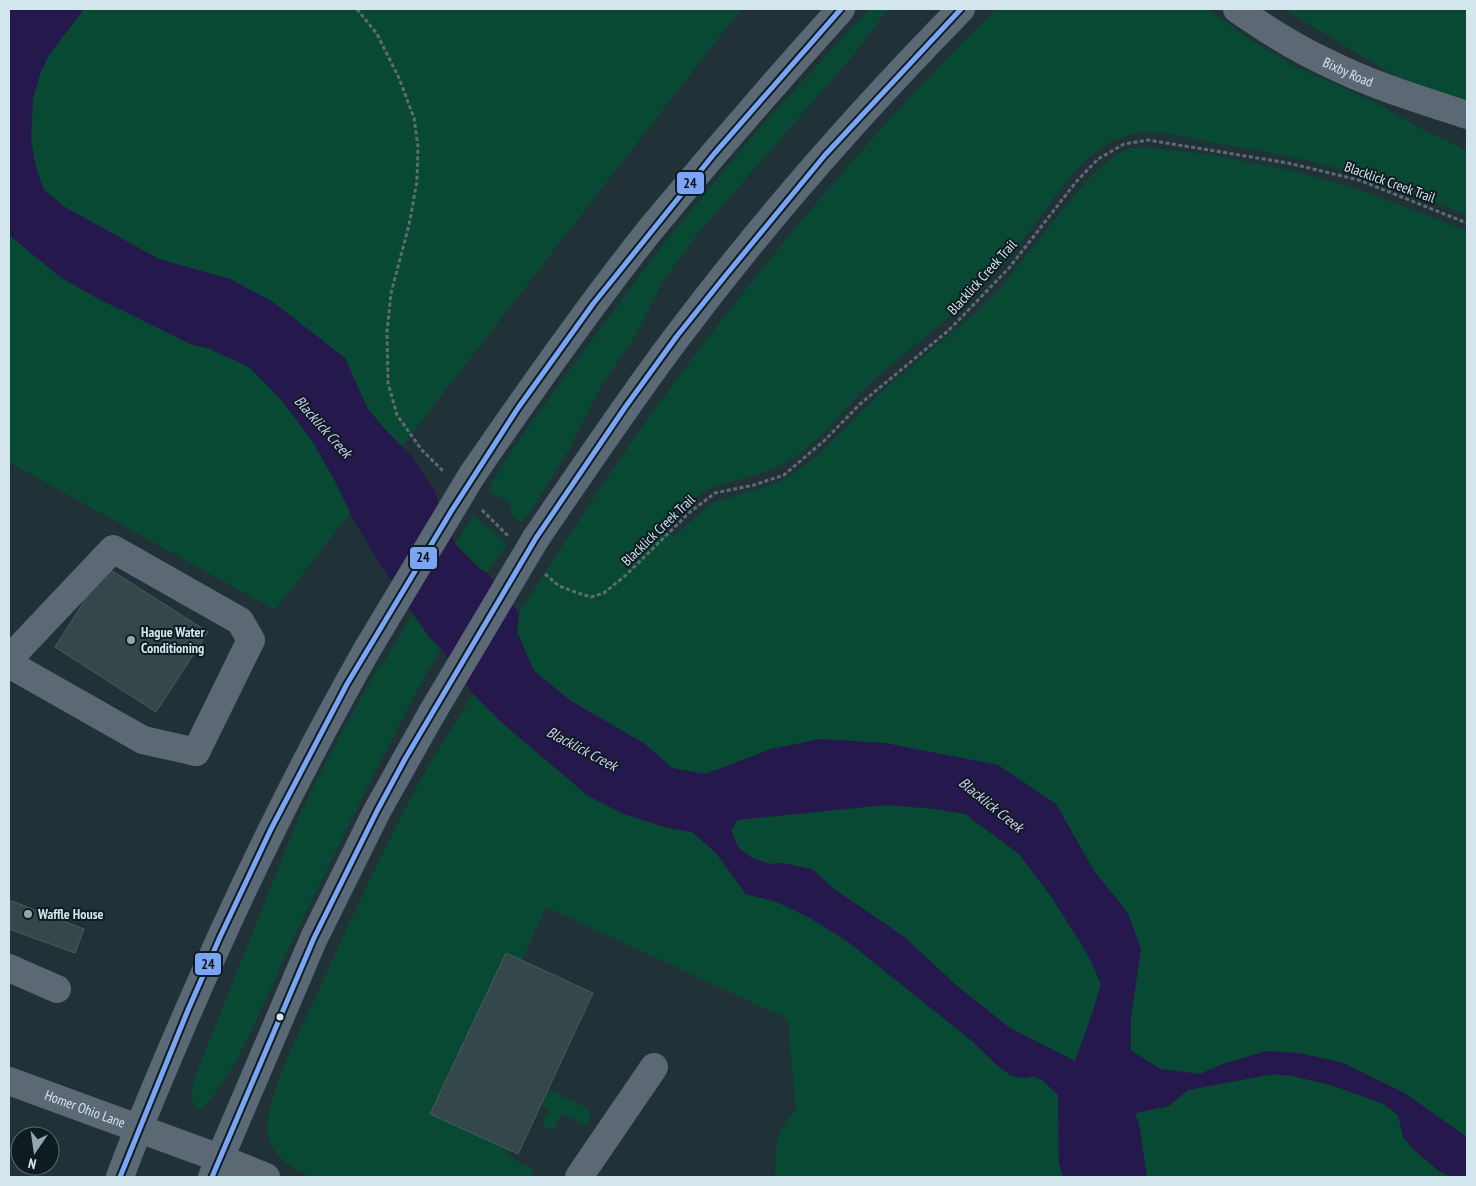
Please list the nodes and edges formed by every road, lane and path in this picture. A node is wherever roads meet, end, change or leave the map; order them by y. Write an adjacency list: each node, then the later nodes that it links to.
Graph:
1 (357, 9): 7 (path)
2 (841, 9): 7 (main road)
3 (962, 9): 9 (main road)
4 (1238, 9): 5 (street, Bixby Road)
5 (1467, 115)
6 (1467, 223): 10 (path, Blacklick Creek Trail)
7 (460, 476): 17 (main road, bridge)
8 (476, 504): 9 (path)
9 (524, 539): 18 (main road, bridge)
10 (538, 567)
11 (9, 659): 12 (street)
12 (9, 664)
13 (9, 968): 14 (street)
14 (57, 989)
15 (654, 1067): 21 (street)
16 (9, 1081): 17 (street, Homer Ohio Lane)
17 (137, 1129): 18 (street, Homer Ohio Lane); 19 (main road)
18 (215, 1168): 20 (street, Homer Ohio Lane)
19 (120, 1177)
20 (266, 1177)
21 (579, 1177)

